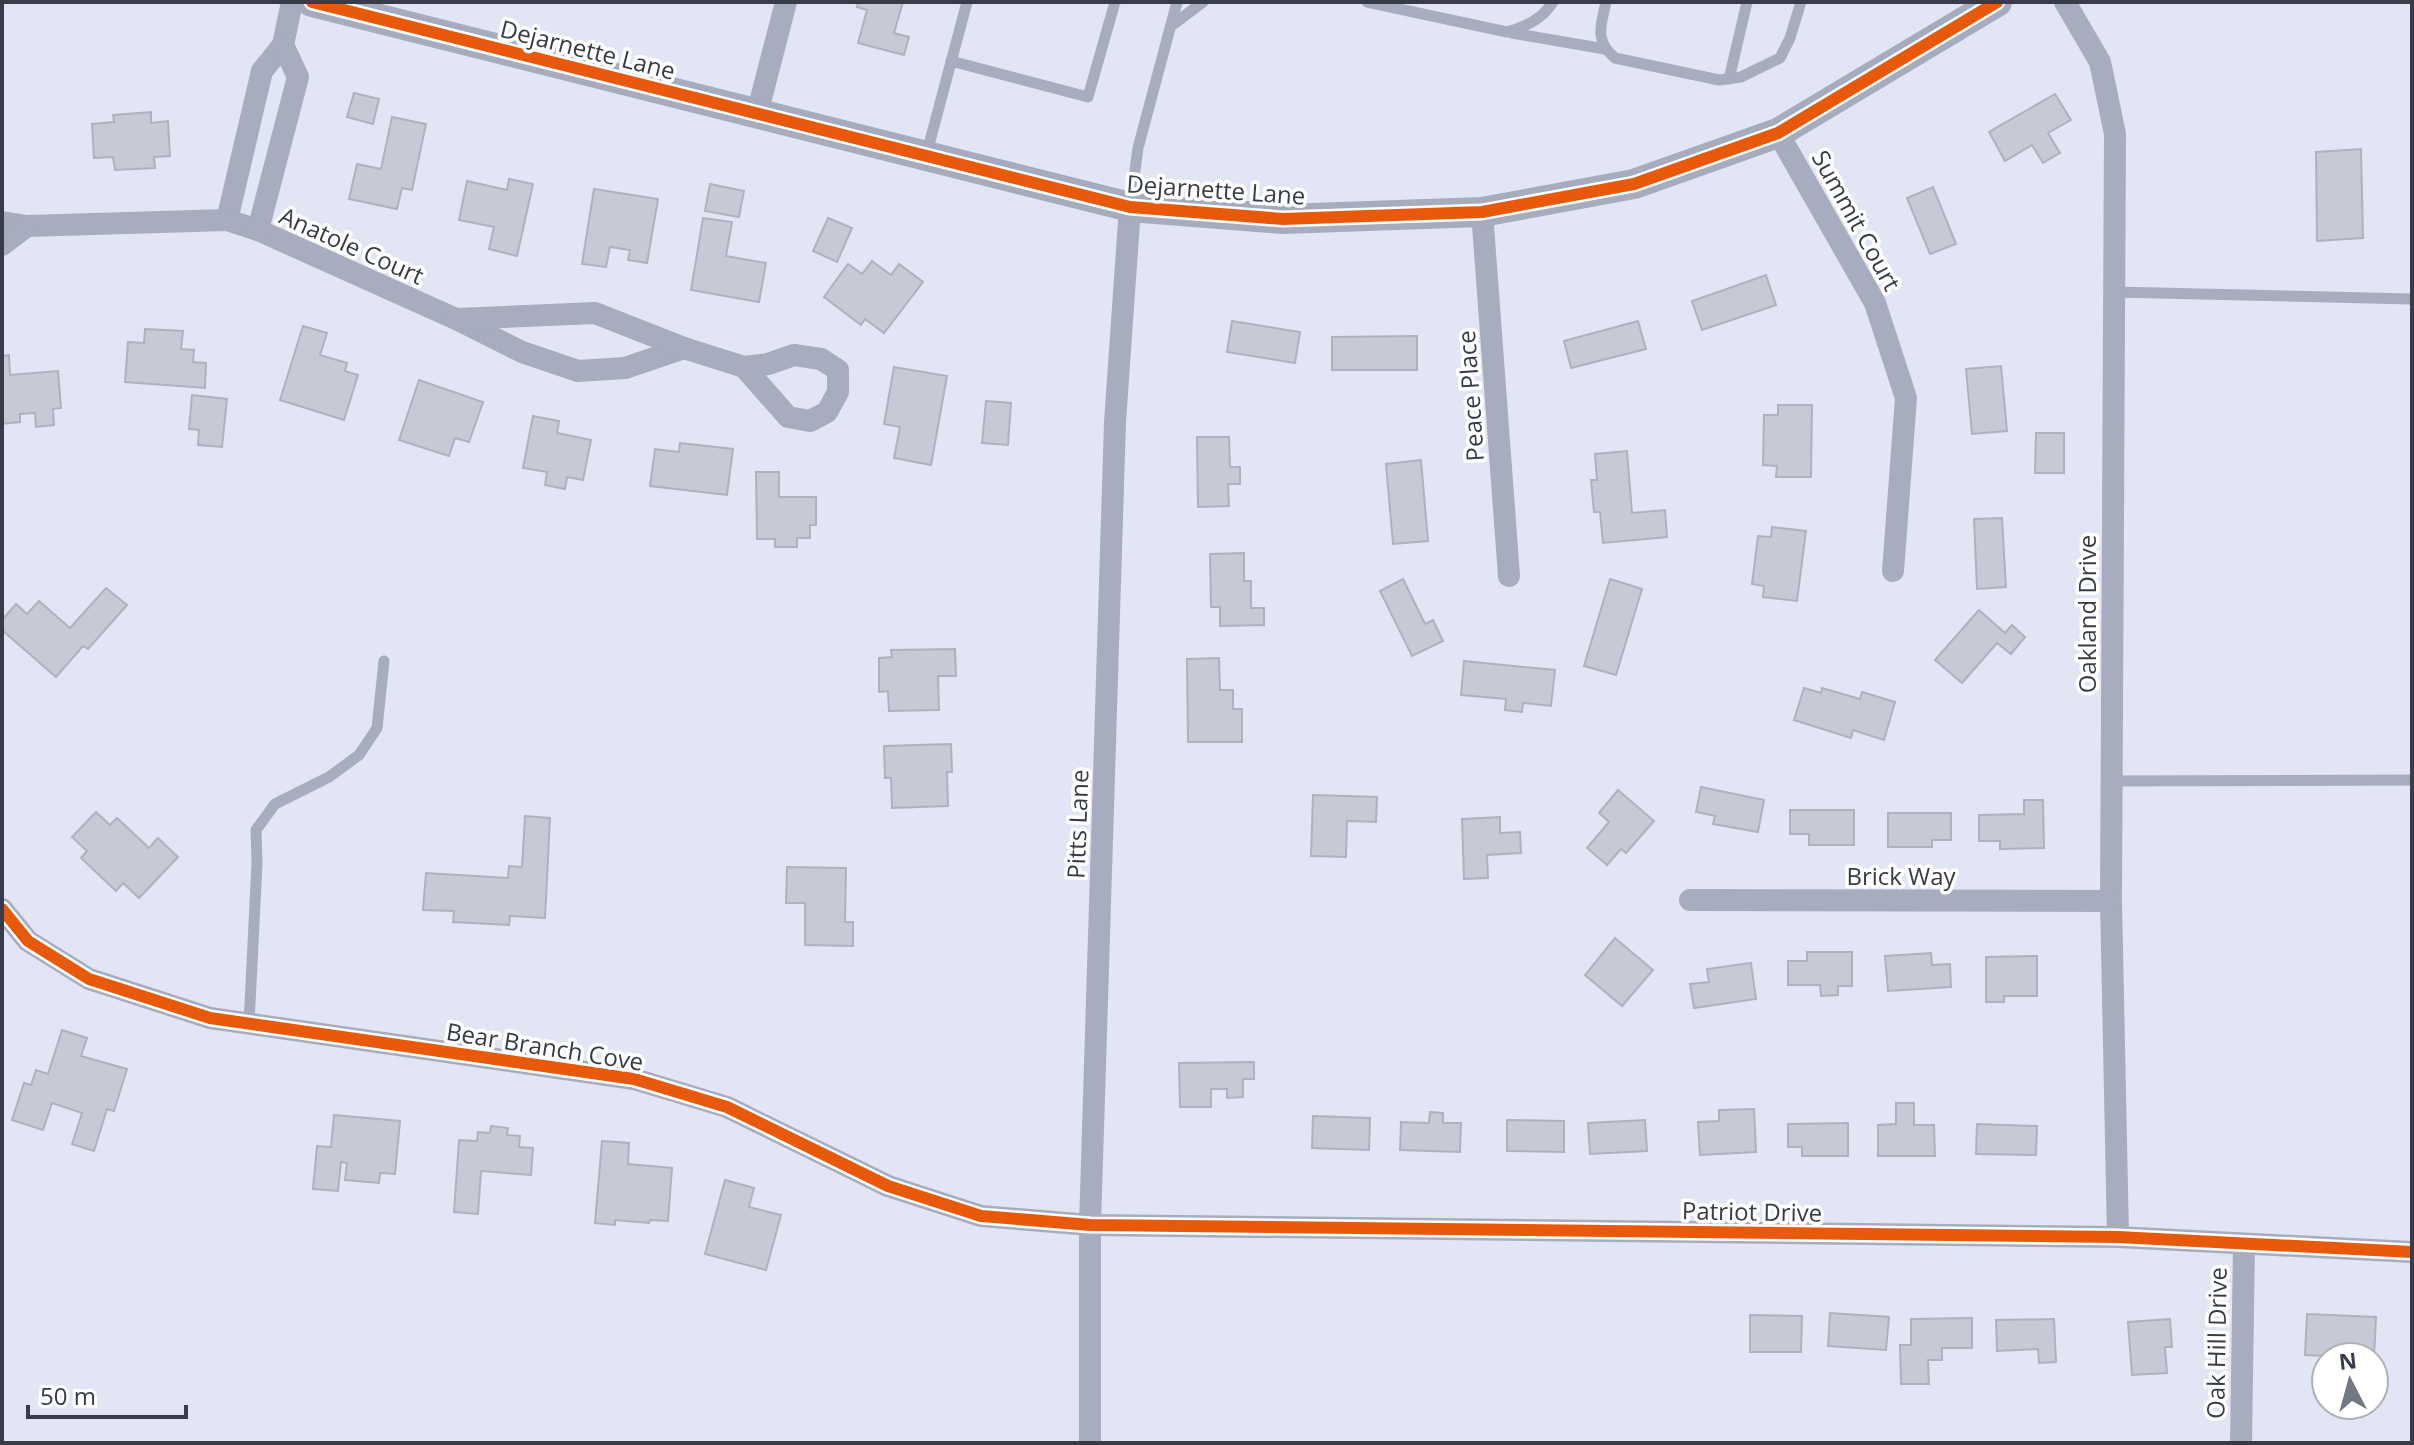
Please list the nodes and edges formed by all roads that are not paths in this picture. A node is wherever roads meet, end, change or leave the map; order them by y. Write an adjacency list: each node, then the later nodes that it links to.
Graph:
1 (292, 2): 17 (street)
2 (312, 2): 21 (main road, Dejarnette Lane)
3 (786, 2): 21 (street)
4 (967, 2): 19 (lane)
5 (1115, 2): 19 (lane)
6 (1177, 2): 15 (lane)
7 (1203, 2): 15 (lane)
8 (1367, 2): 16 (lane)
9 (1553, 2): 16 (lane)
10 (1606, 2): 18 (lane)
11 (1747, 2): 20 (lane)
12 (1801, 2): 20 (lane)
13 (1997, 2): 22 (main road, Dejarnette Lane)
14 (2065, 2): 31 (street, Oakland Drive)
15 (1170, 26): 24 (lane)
16 (1507, 32): 18 (lane)
17 (283, 45): 26 (street); 29 (street)
18 (1605, 49): 20 (lane)
19 (951, 61): 23 (lane)
20 (1729, 79)
21 (757, 114): 23 (main road, Dejarnette Lane)
22 (1778, 133): 25 (main road, Dejarnette Lane); 36 (street, Summit Court)
23 (926, 157): 24 (main road, Dejarnette Lane)
24 (1130, 207): 25 (main road, Dejarnette Lane); 45 (street, Pitts Lane)
25 (1482, 212): 37 (street, Peace Place)
26 (227, 220): 28 (street, Anatole Court); 29 (street, Anatole Court)
27 (2, 222): 28 (street, Anatole Court)
28 (27, 226): 30 (street)
29 (258, 230): 33 (street, Anatole Court)
30 (2, 245)
31 (2114, 292): 32 (lane); 40 (street, Oakland Drive)
32 (2412, 299)
33 (456, 319): 34 (street, Anatole Court); 34 (street, Anatole Court)
34 (684, 348): 35 (street, Anatole Court)
35 (744, 367)
36 (1893, 571)
37 (1509, 576)
38 (384, 661): 44 (lane)
39 (2412, 780): 40 (lane)
40 (2112, 781): 42 (street, Oakland Drive)
41 (1690, 900): 42 (street, Brick Way)
42 (2111, 901): 46 (street, Oakland Drive)
43 (2, 909): 44 (street, Bear Branch Cove)
44 (249, 1024): 45 (street, Bear Branch Cove)
45 (1090, 1225): 46 (street, Patriot Drive); 49 (street, Pitts Lane)
46 (2118, 1237): 47 (street, Patriot Drive)
47 (2244, 1244): 48 (street, Patriot Drive); 50 (street, Oak Hill Drive)
48 (2412, 1252)
49 (1090, 1443)
50 (2241, 1443)

